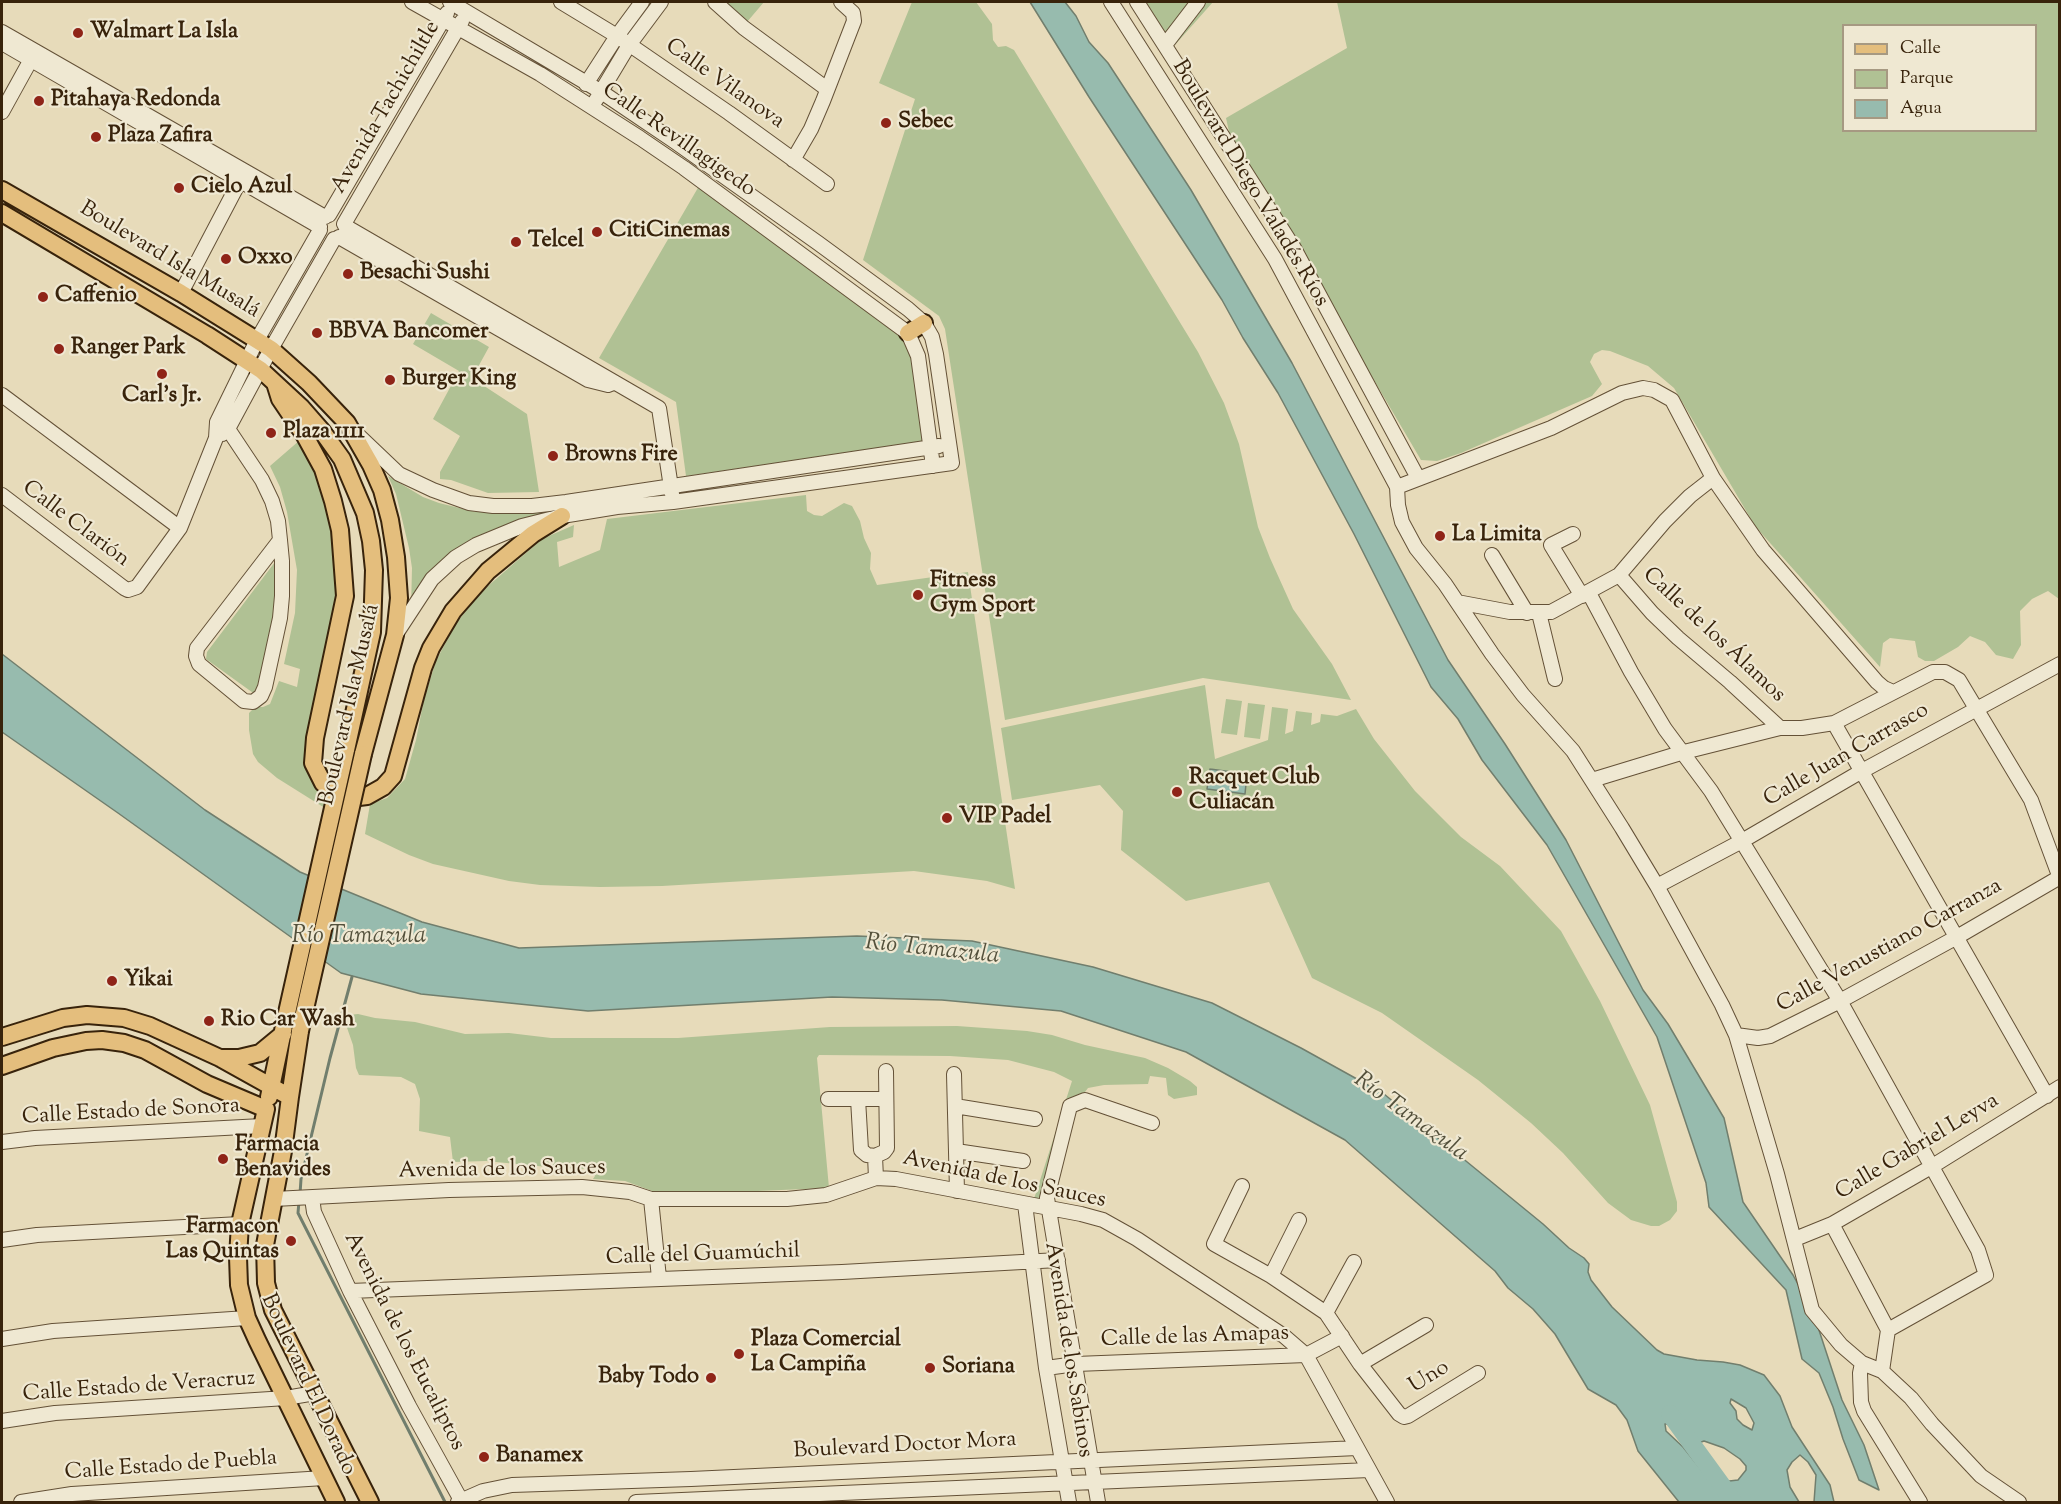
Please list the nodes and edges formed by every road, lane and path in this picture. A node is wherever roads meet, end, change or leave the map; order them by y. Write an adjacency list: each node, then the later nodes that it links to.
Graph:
1 (412, 2): 12 (street, Calle Revillagigedo)
2 (451, 2): 11 (street, Calle Revillagigedo); 12 (street, Avenida Tachichiltle)
3 (561, 2): 15 (street, Calle Vilanova)
4 (642, 2): 15 (street)
5 (661, 2): 17 (street)
6 (715, 2): 21 (street)
7 (842, 2): 21 (street, Calle Vilanova)
8 (1111, 2): 49 (street, Boulevard Diego Valadés Ríos)
9 (1137, 2): 18 (street, Boulevard Diego Valadés Ríos)
10 (1198, 2): 18 (street)
11 (467, 12): 13 (street, Avenida Tachichiltle); 20 (street, Calle Revillagigedo)
12 (444, 19): 13 (street, Calle Revillagigedo); 31 (street, Avenida Tachichiltle)
13 (458, 27): 23 (street, Calle Revillagigedo); 32 (street, Avenida Tachichiltle)
14 (2, 32): 19 (street)
15 (617, 36): 17 (street, Calle Vilanova); 20 (street)
16 (2, 43): 19 (street)
17 (629, 45): 22 (street); 25 (street, Calle Vilanova)
18 (1165, 45): 46 (street, Boulevard Diego Valadés Ríos)
19 (33, 56): 24 (street); 26 (street)
20 (586, 84): 22 (street, Calle Revillagigedo)
21 (828, 89): 25 (street, Calle Vilanova)
22 (600, 92): 23 (street); 35 (street, Calle Revillagigedo)
23 (592, 107): 36 (street, Calle Revillagigedo)
24 (2, 112)
25 (793, 160): 27 (street, Calle Vilanova)
26 (242, 176): 31 (street); 34 (street)
27 (827, 184)
28 (2, 190): 30 (main road, Boulevard Isla Musalá)
29 (2, 213): 33 (main road, Boulevard Isla Musalá)
30 (46, 215): 33 (main road); 34 (main road, Boulevard Isla Musalá)
31 (324, 222): 32 (street); 32 (street); 37 (street, Avenida Tachichiltle)
32 (341, 232): 37 (street, Avenida Tachichiltle); 48 (street)
33 (35, 233): 38 (main road, Boulevard Isla Musalá)
34 (181, 293): 37 (main road, Boulevard Isla Musalá)
35 (924, 323): 36 (main road); 43 (street)
36 (908, 333): 44 (street)
37 (264, 344): 38 (street, Avenida Tachichiltle); 41 (main road, Boulevard Isla Musalá)
38 (255, 366): 39 (main road, Boulevard Isla Musalá); 42 (street, Avenida Tachichiltle)
39 (275, 383): 52 (main road); 77 (main road, Boulevard Isla Musalá, bridge)
40 (2, 395): 53 (street)
41 (347, 423): 48 (street); 62 (main road, Boulevard Isla Musalá)
42 (223, 426): 53 (street, Avenida Tachichiltle); 55 (street)
43 (950, 444): 44 (street); 45 (street)
44 (931, 447): 45 (street); 48 (street)
45 (933, 466): 51 (street)
46 (1418, 478): 47 (street); 49 (street)
47 (1713, 478): 57 (street); 65 (street)
48 (671, 487): 51 (street)
49 (1397, 487): 60 (street)
50 (2, 495): 58 (street, Calle Clarión)
51 (673, 502): 52 (street)
52 (562, 516): 62 (street)
53 (180, 528): 58 (street, Avenida Tachichiltle)
54 (1573, 534): 59 (street)
55 (280, 540): 55 (street)
56 (1492, 555): 61 (street)
57 (1619, 575): 59 (street); 68 (street, Calle de los Álamos)
58 (124, 588)
59 (1586, 594): 61 (street); 69 (street)
60 (1457, 602): 61 (street); 71 (street)
61 (1533, 613): 64 (street)
62 (395, 635): 77 (main road, Boulevard Isla Musalá, bridge)
63 (2060, 664): 66 (street, Calle Juan Carrasco)
64 (1555, 679)
65 (1893, 692): 66 (street); 67 (street)
66 (1977, 707): 70 (street, Calle Juan Carrasco); 73 (street)
67 (1834, 723): 68 (street); 70 (street)
68 (1780, 728): 69 (street)
69 (1684, 752): 71 (street); 72 (street)
70 (1862, 771): 72 (street, Calle Juan Carrasco); 75 (street)
71 (1592, 780): 74 (street)
72 (1742, 841): 74 (street, Calle Juan Carrasco); 76 (street)
73 (2059, 877): 75 (street, Calle Venustiano Carranza)
74 (1657, 886): 78 (street)
75 (1957, 937): 76 (street, Calle Venustiano Carranza); 86 (street)
76 (1840, 1001): 78 (street, Calle Venustiano Carranza); 101 (street)
77 (289, 1030): 80 (main road); 84 (main road, Boulevard Isla Musalá); 87 (main road, Boulevard Isla Musalá)
78 (1736, 1035): 113 (street)
79 (2, 1037): 80 (main road)
80 (220, 1059): 84 (main road)
81 (2, 1066): 92 (main road)
82 (886, 1071): 89 (street)
83 (954, 1074): 91 (street)
84 (271, 1088): 87 (main road); 92 (main road, Boulevard Isla Musalá)
85 (2060, 1088): 86 (street, Calle Gabriel Leyva)
86 (2047, 1096): 101 (street, Calle Gabriel Leyva)
87 (290, 1097): 93 (main road, Boulevard El Dorado)
88 (858, 1099): 89 (street); 90 (street); 99 (street)
89 (886, 1099): 99 (street)
90 (828, 1100)
91 (955, 1106): 94 (street); 98 (street)
92 (266, 1108): 93 (main road); 96 (main road, Boulevard El Dorado)
93 (288, 1116): 106 (main road, Boulevard El Dorado)
94 (1035, 1119)
95 (1152, 1123): 109 (street, Avenida de los Sabinos)
96 (262, 1126): 97 (street, Calle Estado de Sonora); 111 (main road, Boulevard El Dorado)
97 (2, 1142)
98 (956, 1151): 100 (street); 104 (street)
99 (875, 1156): 102 (street)
100 (1023, 1161)
101 (1931, 1167): 112 (street, Calle Gabriel Leyva); 124 (street)
102 (876, 1178): 104 (street, Avenida de los Sauces); 107 (street, Avenida de los Sauces)
103 (1242, 1185): 118 (street)
104 (957, 1191): 108 (street, Avenida de los Sauces)
105 (309, 1198): 106 (street, Avenida de los Sauces); 107 (street, Avenida de los Sauces); 120 (street, Avenida de los Eucaliptos)
106 (280, 1199): 134 (main road, Boulevard El Dorado)
107 (651, 1199): 119 (street)
108 (1024, 1204): 109 (street, Avenida de los Sauces); 116 (street, Avenida de los Sabinos)
109 (1048, 1209): 115 (street, Avenida de los Sabinos); 127 (street, Avenida de los Sauces)
110 (1299, 1220): 118 (street)
111 (240, 1224): 114 (street); 122 (main road, Boulevard El Dorado)
112 (1832, 1224): 113 (street, Calle Gabriel Leyva); 124 (street)
113 (1795, 1239): 128 (street)
114 (2, 1240)
115 (1058, 1260): 116 (street, Calle del Guamúchil); 129 (street, Avenida de los Sabinos)
116 (1031, 1262): 119 (street, Calle del Guamúchil); 131 (street, Avenida de los Sabinos)
117 (1354, 1262): 121 (street)
118 (1271, 1276): 121 (street)
119 (659, 1278): 120 (street, Calle del Guamúchil)
120 (350, 1291): 147 (street, Avenida de los Eucaliptos)
121 (1326, 1312): 125 (street)
122 (247, 1318): 126 (street); 135 (main road, Boulevard El Dorado)
123 (1426, 1325): 130 (street)
124 (1888, 1330): 132 (street)
125 (1342, 1336): 127 (street, Calle de las Amapas); 130 (street)
126 (2, 1339)
127 (1306, 1354): 129 (street, Calle de las Amapas); 137 (street, Avenida de los Sauces)
128 (1862, 1363): 132 (street); 155 (street)
129 (1076, 1364): 131 (street, Calle de las Amapas); 138 (street, Avenida de los Sabinos)
130 (1360, 1364): 133 (street, Uno)
131 (1046, 1368): 139 (street, Avenida de los Sabinos)
132 (1882, 1371): 156 (street)
133 (1478, 1373)
134 (315, 1393): 135 (street, Calle Estado de Veracruz); 150 (main road, Boulevard El Dorado)
135 (286, 1398): 136 (street, Calle Estado de Veracruz); 142 (main road, Boulevard El Dorado)
136 (2, 1421)
137 (1357, 1448): 138 (street, Boulevard Doctor Mora); 140 (street, Avenida de los Sauces)
138 (1090, 1459): 139 (street, Boulevard Doctor Mora); 143 (street, Avenida de los Sabinos)
139 (1062, 1461): 141 (street, Boulevard Doctor Mora); 144 (street, Avenida de los Sabinos)
140 (1369, 1470): 143 (street, Boulevard Doctor Mora); 154 (street, Avenida de los Sauces)
141 (850, 1471): 145 (street); 147 (street, Boulevard Doctor Mora)
142 (324, 1478): 146 (street, Calle Estado de Puebla); 149 (main road, Boulevard El Dorado)
143 (1094, 1482): 144 (street, Boulevard Doctor Mora); 153 (street, Avenida de los Sabinos)
144 (1066, 1483): 145 (street, Boulevard Doctor Mora); 152 (street, Avenida de los Sabinos)
145 (854, 1498): 151 (street, Boulevard Doctor Mora)
146 (41, 1501): 148 (street, Calle Estado de Puebla)
147 (460, 1502)
148 (21, 1503)
149 (336, 1503)
150 (370, 1503)
151 (636, 1503)
152 (1069, 1503)
153 (1098, 1503)
154 (1387, 1503)
155 (1920, 1503)
156 (2019, 1503)

